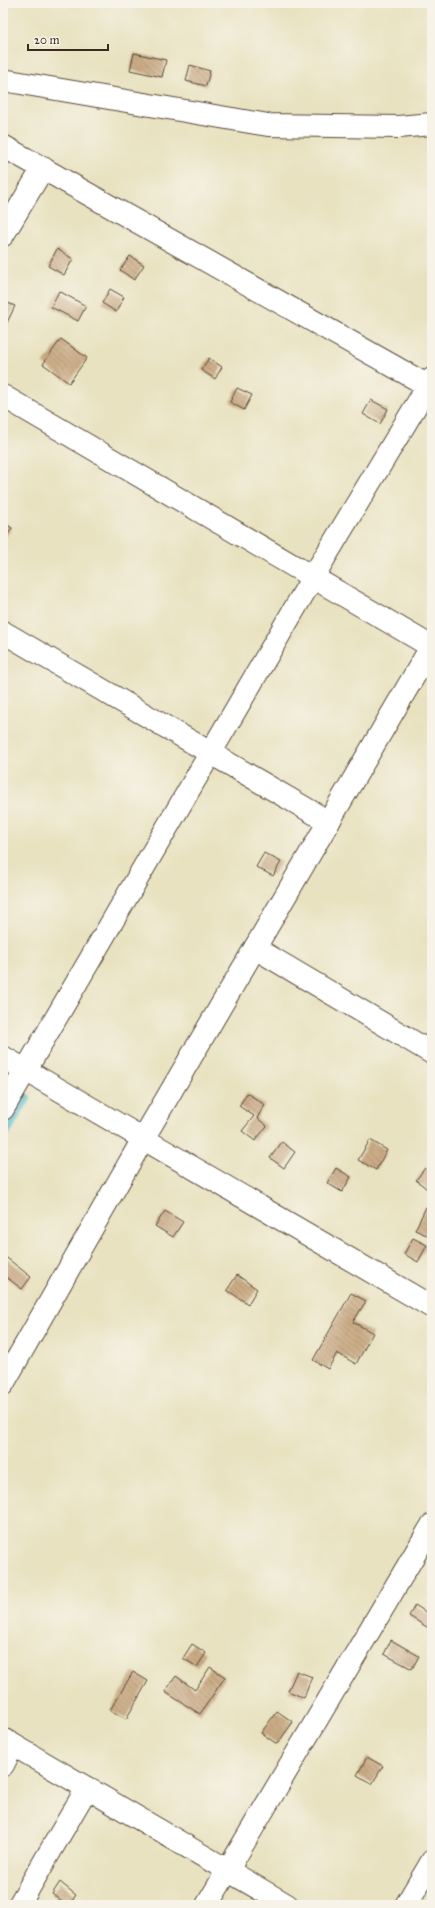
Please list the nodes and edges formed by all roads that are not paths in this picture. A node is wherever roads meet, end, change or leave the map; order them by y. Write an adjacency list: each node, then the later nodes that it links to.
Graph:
1 (3, 80): 2 (street)
2 (432, 124)
3 (3, 146): 4 (street)
4 (43, 168): 5 (street); 6 (street)
5 (3, 235)
6 (431, 384): 8 (street)
7 (3, 396): 8 (street)
8 (313, 577): 10 (street); 11 (street)
9 (3, 632): 11 (street)
10 (432, 647): 12 (street)
11 (211, 753): 12 (street); 16 (street)
12 (330, 822): 13 (street)
13 (255, 948): 14 (street); 18 (street)
14 (431, 1051)
15 (3, 1058): 16 (street)
16 (26, 1071): 17 (street); 18 (street)
17 (3, 1109)
18 (142, 1139): 19 (street); 20 (street)
19 (430, 1300)
20 (3, 1384)
21 (432, 1525): 26 (street)
22 (8, 1742): 23 (street); 24 (street)
23 (3, 1765)
24 (87, 1788): 26 (street); 27 (street)
25 (432, 1861): 30 (street)
26 (228, 1870): 28 (street); 29 (street)
27 (19, 1905)
28 (207, 1905)
29 (287, 1905)
30 (406, 1905)

